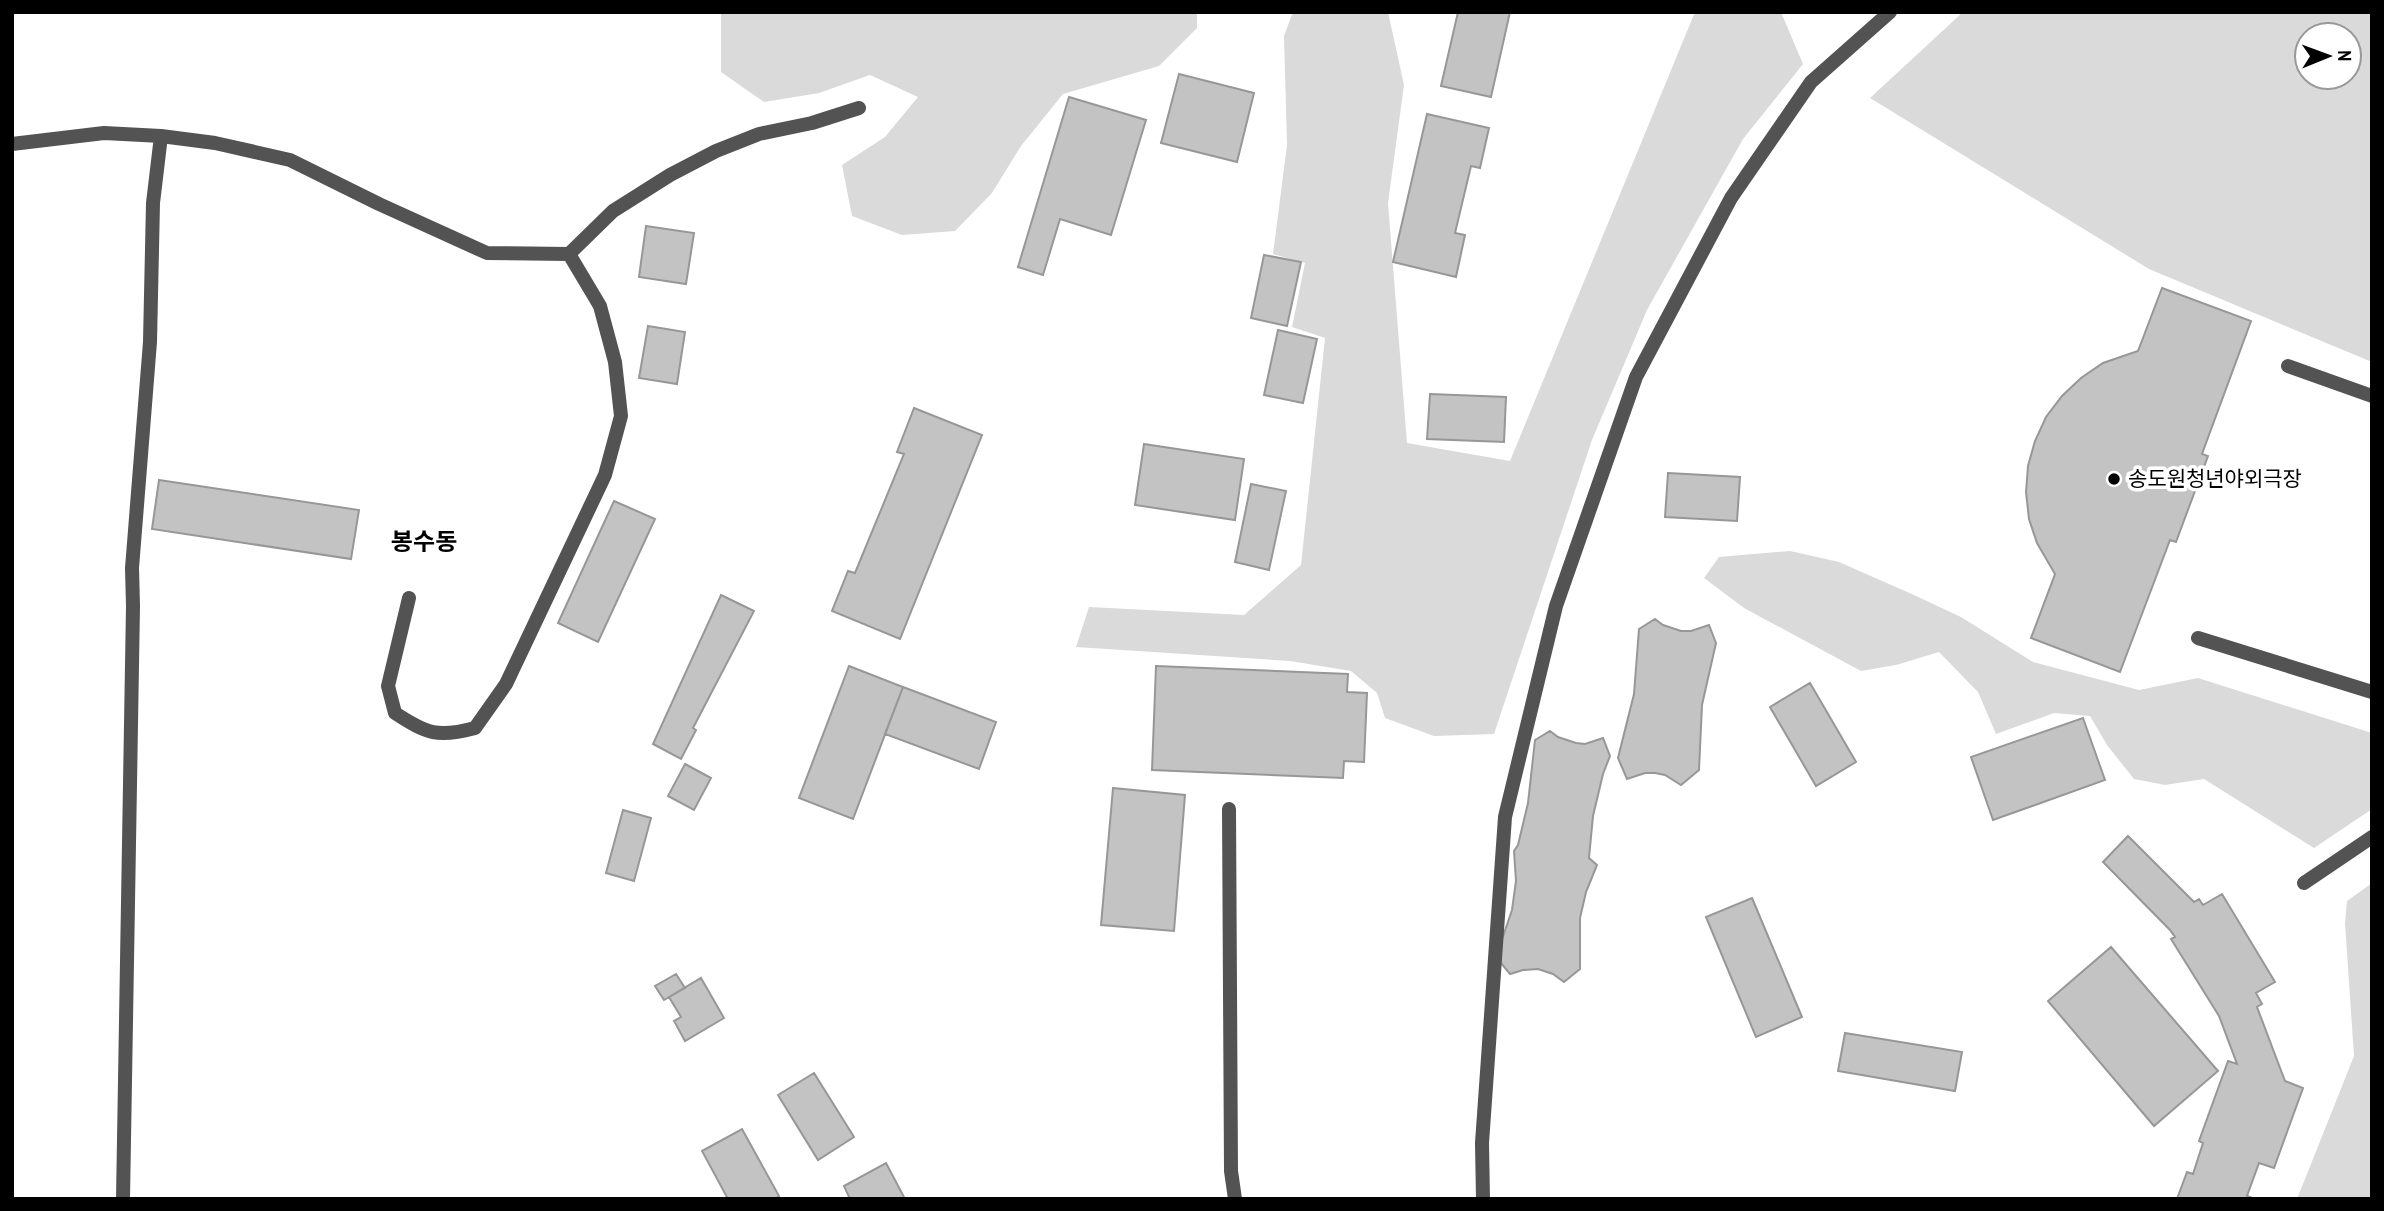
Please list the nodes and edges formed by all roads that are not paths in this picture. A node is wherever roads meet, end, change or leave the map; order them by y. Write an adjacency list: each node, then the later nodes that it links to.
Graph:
1 (1890, 12): 16 (street)
2 (859, 108): 5 (street)
3 (161, 136): 4 (street); 5 (street); 14 (street)
4 (12, 144)
5 (569, 254): 8 (street)
6 (2288, 366): 7 (street)
7 (2372, 396)
8 (409, 598)
9 (2198, 638): 10 (street)
10 (2372, 692)
11 (1229, 809): 15 (street)
12 (2372, 836): 13 (street)
13 (2304, 883)
14 (123, 1199)
15 (1235, 1199)
16 (1483, 1199)

